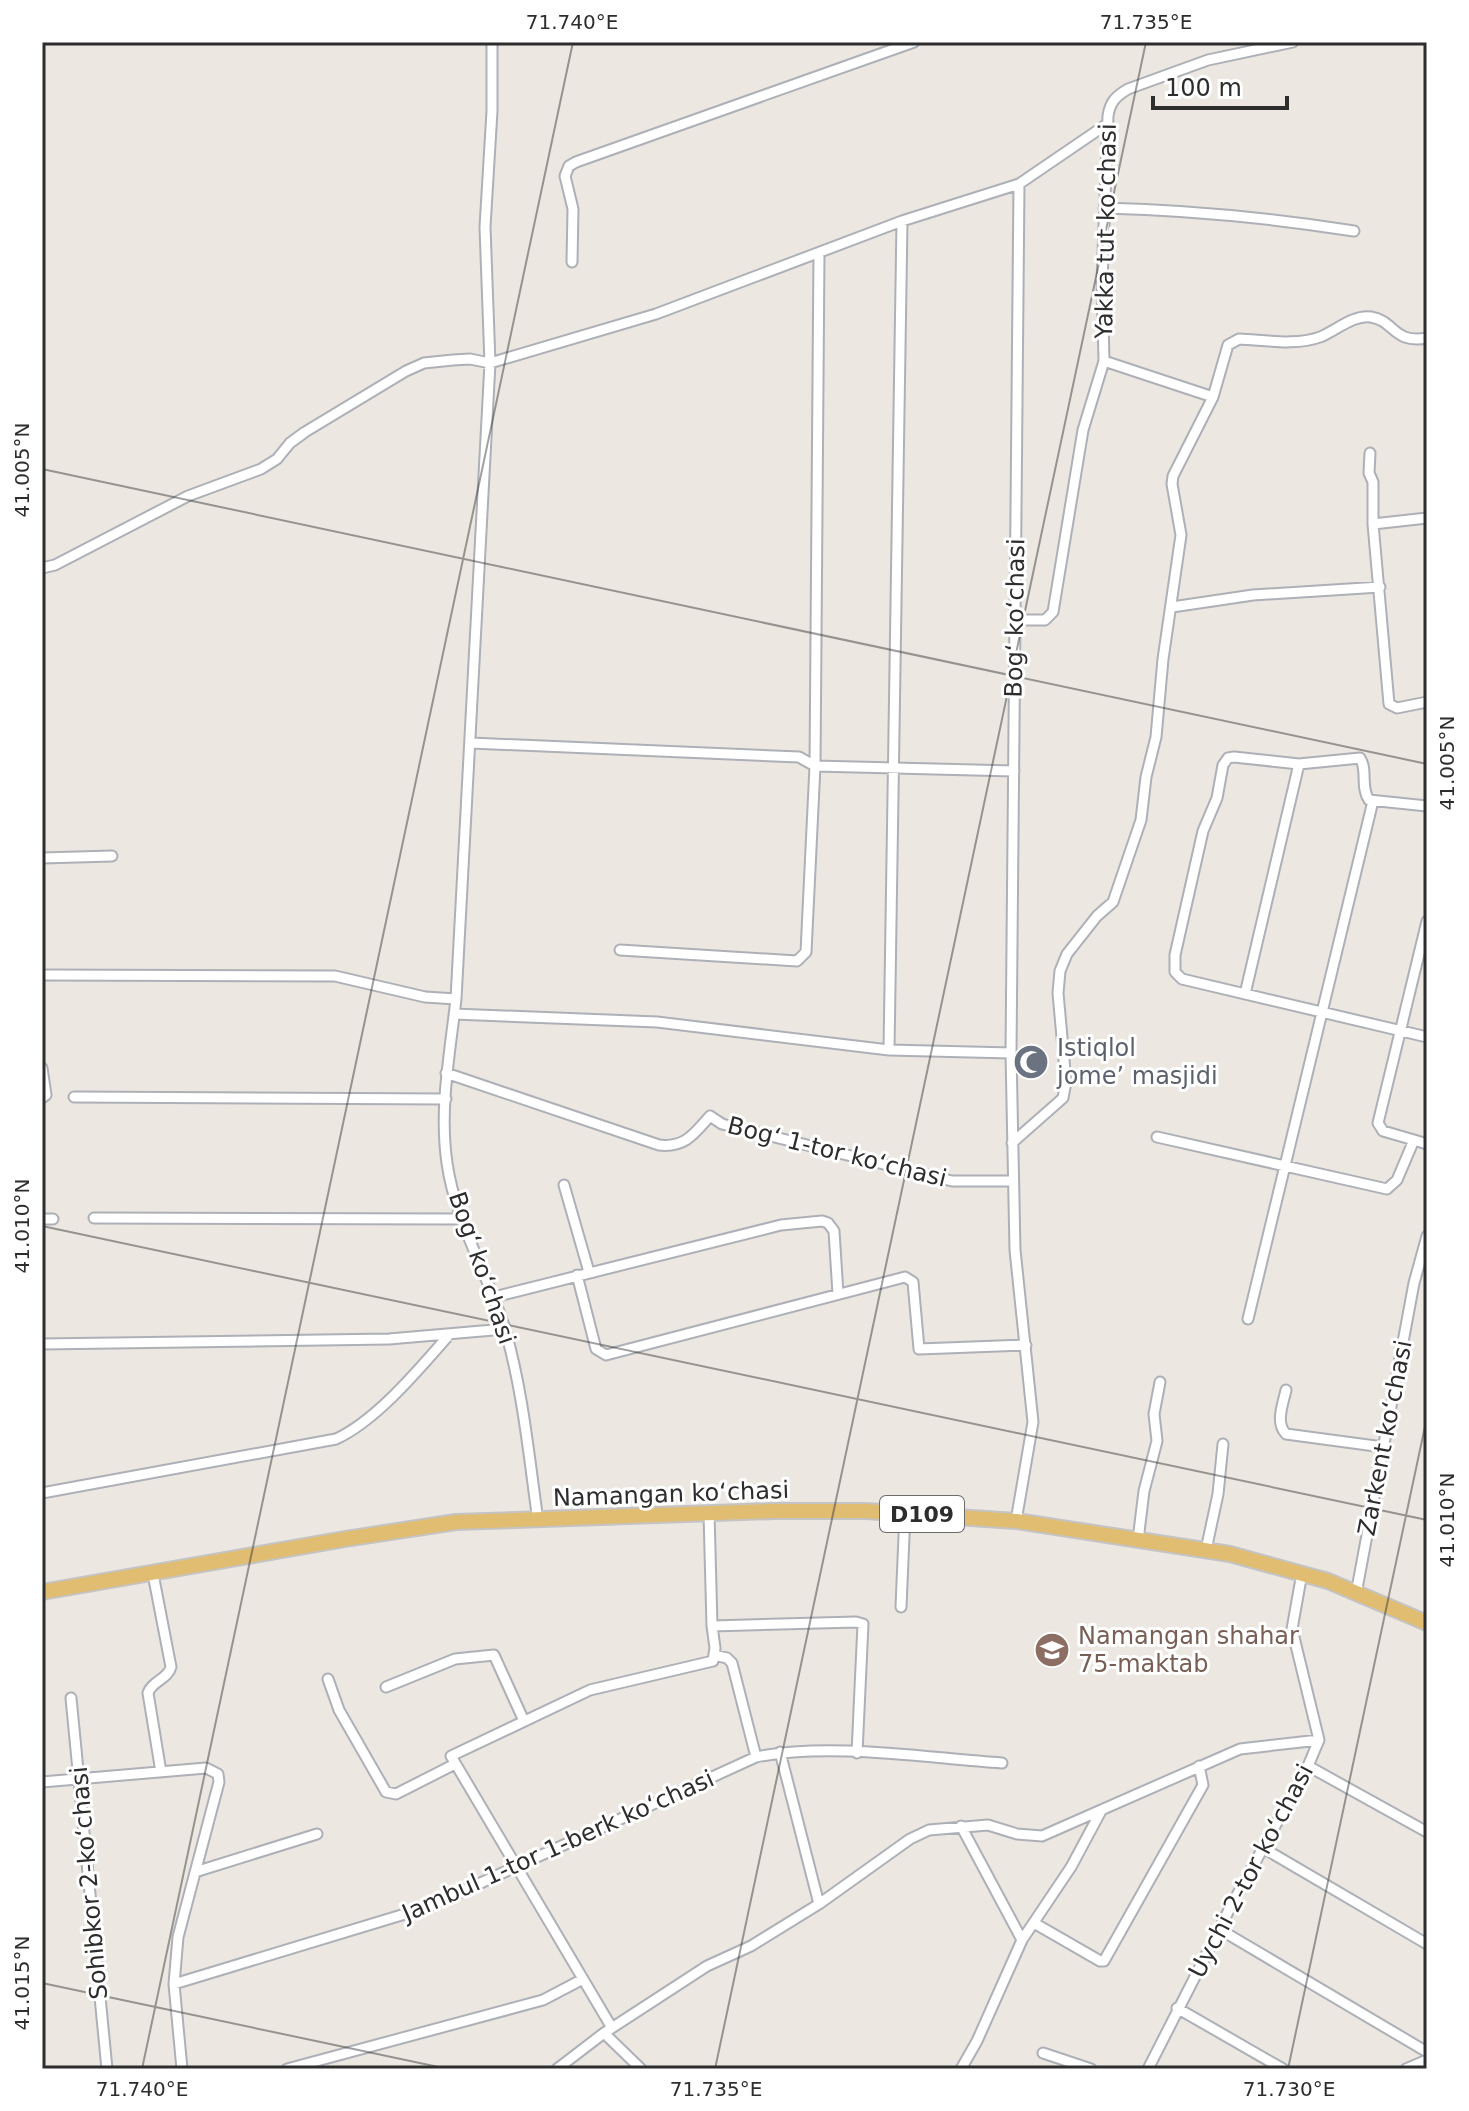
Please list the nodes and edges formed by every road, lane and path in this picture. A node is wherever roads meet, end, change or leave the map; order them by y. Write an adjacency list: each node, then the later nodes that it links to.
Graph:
1 (492, 42): 15 (street, Bogʻ koʻchasi)
2 (914, 42): 12 (street)
3 (1293, 42): 4 (street, Yakka tut koʻchasi)
4 (1107, 124): 5 (street); 6 (street, Yakka tut koʻchasi)
5 (1092, 135): 6 (street); 7 (street)
6 (1107, 148): 8 (street, Yakka tut koʻchasi)
7 (1019, 184): 9 (street); 23 (street, Bogʻ koʻchasi)
8 (1104, 208): 10 (street); 14 (street, Yakka tut koʻchasi)
9 (902, 221): 11 (street); 28 (street)
10 (1354, 231)
11 (819, 253): 15 (street); 27 (street)
12 (572, 262)
13 (1427, 338): 16 (street)
14 (1104, 361): 16 (street, Yakka tut koʻchasi); 23 (street, Yakka tut koʻchasi)
15 (490, 363): 20 (street); 25 (street, Bogʻ koʻchasi)
16 (1213, 397): 22 (street)
17 (1370, 453): 19 (street)
18 (1427, 518): 19 (street)
19 (1373, 524): 21 (street)
20 (42, 568)
21 (1380, 587): 22 (street); 24 (street)
22 (1172, 607): 52 (street)
23 (1016, 620): 29 (street, Bogʻ koʻchasi)
24 (1427, 702)
25 (471, 743): 27 (street); 38 (street, Bogʻ koʻchasi)
26 (1299, 764): 30 (street); 37 (street); 37 (street)
27 (815, 766): 28 (street); 35 (street)
28 (893, 768): 29 (street); 43 (street)
29 (1014, 771): 44 (street, Bogʻ koʻchasi)
30 (1373, 801): 31 (street); 39 (street)
31 (1427, 806)
32 (112, 856): 33 (street)
33 (42, 858)
34 (1427, 921): 41 (street)
35 (620, 950)
36 (42, 975): 38 (street)
37 (1245, 994): 39 (street)
38 (456, 999): 40 (street, Bogʻ koʻchasi)
39 (1323, 1012): 41 (street); 54 (street)
40 (454, 1014): 43 (street); 46 (street, Bogʻ koʻchasi)
41 (1401, 1031): 42 (street); 51 (street)
42 (1427, 1037)
43 (889, 1050): 44 (street)
44 (1011, 1053): 52 (street, Bogʻ koʻchasi)
45 (42, 1068): 48 (street)
46 (446, 1073): 49 (street, Bogʻ koʻchasi); 55 (street, Bogʻ 1-tor koʻchasi)
47 (74, 1097): 49 (street)
48 (42, 1098)
49 (446, 1099): 60 (street, Bogʻ koʻchasi)
50 (1157, 1137): 54 (street)
51 (1414, 1140): 53 (street); 54 (street)
52 (1012, 1143): 55 (street, Bogʻ koʻchasi)
53 (1427, 1144)
54 (1285, 1167): 66 (street)
55 (1013, 1181): 70 (street, Bogʻ koʻchasi)
56 (564, 1185): 62 (street)
57 (94, 1218): 60 (street)
58 (42, 1219): 59 (street)
59 (53, 1219)
60 (463, 1219): 65 (street, Bogʻ koʻchasi)
61 (1427, 1236): 74 (street, Zarkent koʻchasi)
62 (589, 1272): 63 (street); 64 (street)
63 (577, 1275): 64 (street); 65 (street)
64 (838, 1294): 70 (street)
65 (494, 1297): 67 (street, Bogʻ koʻchasi)
66 (1248, 1319)
67 (505, 1329): 68 (street); 78 (street, Bogʻ koʻchasi)
68 (449, 1335): 69 (street); 75 (street)
69 (42, 1344)
70 (1026, 1345): 79 (street, Bogʻ koʻchasi)
71 (1160, 1382): 80 (street)
72 (1286, 1390): 74 (street)
73 (1223, 1444): 81 (street)
74 (1383, 1447): 85 (street, Zarkent koʻchasi)
75 (42, 1493)
76 (709, 1513): 77 (main road, Namangan koʻchasi / D109); 78 (main road, Namangan koʻchasi / D109); 88 (street)
77 (905, 1513): 79 (main road, Namangan koʻchasi / D109); 86 (street)
78 (538, 1521): 83 (main road, Namangan koʻchasi / D109)
79 (1016, 1521): 80 (main road, Namangan koʻchasi / D109)
80 (1138, 1540): 81 (main road, Namangan koʻchasi / D109)
81 (1206, 1550): 82 (main road, Namangan koʻchasi / D109)
82 (1302, 1573): 85 (main road, D109); 94 (street, Uychi 2-tor koʻchasi)
83 (153, 1574): 84 (main road, Namangan koʻchasi / D109); 102 (street)
84 (42, 1592)
85 (1356, 1594): 87 (main road, D109)
86 (901, 1607)
87 (1427, 1623)
88 (712, 1626): 89 (street); 96 (street)
89 (714, 1655): 93 (street); 97 (street)
90 (328, 1679): 99 (street)
91 (386, 1687): 93 (street)
92 (71, 1698): 103 (street, Sohibkor 2-koʻchasi)
93 (524, 1721): 99 (street)
94 (1319, 1740): 100 (street); 101 (street, Uychi 2-tor koʻchasi)
95 (780, 1752): 96 (street); 97 (street, Jambul 1-tor 1-berk koʻchasi); 112 (street)
96 (857, 1753): 98 (street)
97 (756, 1757): 110 (street, Jambul 1-tor 1-berk koʻchasi)
98 (1002, 1763)
99 (455, 1764): 110 (street)
100 (1199, 1766): 105 (street); 113 (street)
101 (1308, 1766): 107 (street); 109 (street, Uychi 2-tor koʻchasi)
102 (161, 1772): 103 (street); 111 (street)
103 (80, 1779): 104 (street); 124 (street, Sohibkor 2-koʻchasi)
104 (42, 1782)
105 (1101, 1811): 106 (street); 113 (street)
106 (961, 1826): 112 (street); 115 (street)
107 (1426, 1831)
108 (317, 1834): 111 (street)
109 (1263, 1848): 114 (street, Uychi 2-tor koʻchasi); 116 (street)
110 (517, 1866): 117 (street); 118 (street, Jambul 1-tor 1-berk koʻchasi)
111 (195, 1872): 118 (street)
112 (819, 1904): 120 (street)
113 (1034, 1923): 115 (street)
114 (1219, 1929): 119 (street, Uychi 2-tor koʻchasi); 121 (street)
115 (1022, 1940): 129 (street)
116 (1427, 1944)
117 (583, 1979): 120 (street); 126 (street)
118 (174, 1984): 125 (street)
119 (1177, 2008): 131 (street, Uychi 2-tor koʻchasi); 132 (street)
120 (608, 2031): 127 (street); 128 (street)
121 (1427, 2052)
122 (1043, 2053): 130 (street)
123 (1427, 2060): 133 (street)
124 (107, 2069)
125 (182, 2069)
126 (287, 2069)
127 (557, 2069)
128 (641, 2069)
129 (961, 2069)
130 (1091, 2069)
131 (1148, 2069)
132 (1283, 2069)
133 (1406, 2069)

